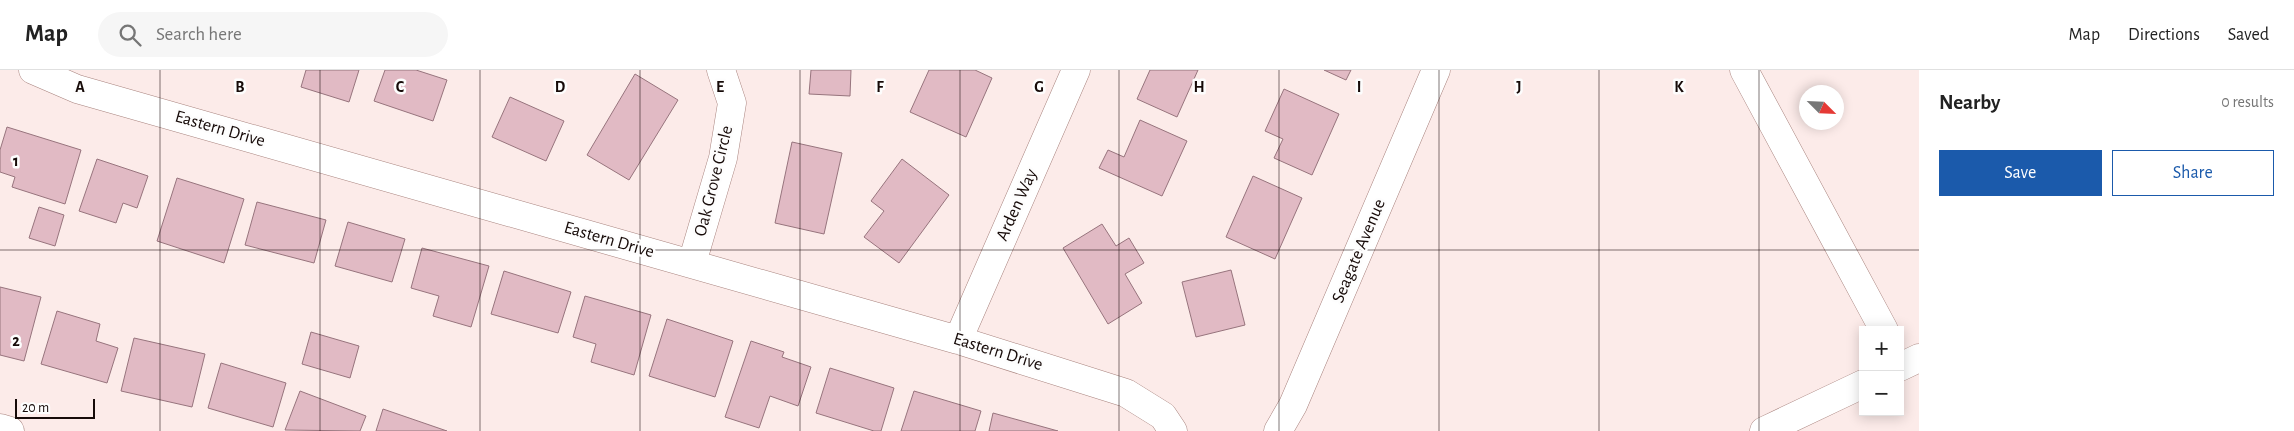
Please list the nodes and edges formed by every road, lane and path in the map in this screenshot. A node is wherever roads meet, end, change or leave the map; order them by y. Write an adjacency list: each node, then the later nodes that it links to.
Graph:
1 (33, 70): 6 (street, Eastern Drive)
2 (721, 70): 6 (street, Oak Grove Circle)
3 (1076, 70): 8 (street, Arden Way)
4 (1436, 70): 13 (street, Seagate Avenue)
5 (1744, 70): 7 (street)
6 (692, 264): 8 (street, Eastern Drive)
7 (1882, 326)
8 (958, 340): 12 (street, Eastern Drive)
9 (1859, 386): 14 (street)
10 (0, 428): 11 (street)
11 (10, 431)
12 (1173, 431)
13 (1278, 431)
14 (1764, 431)

